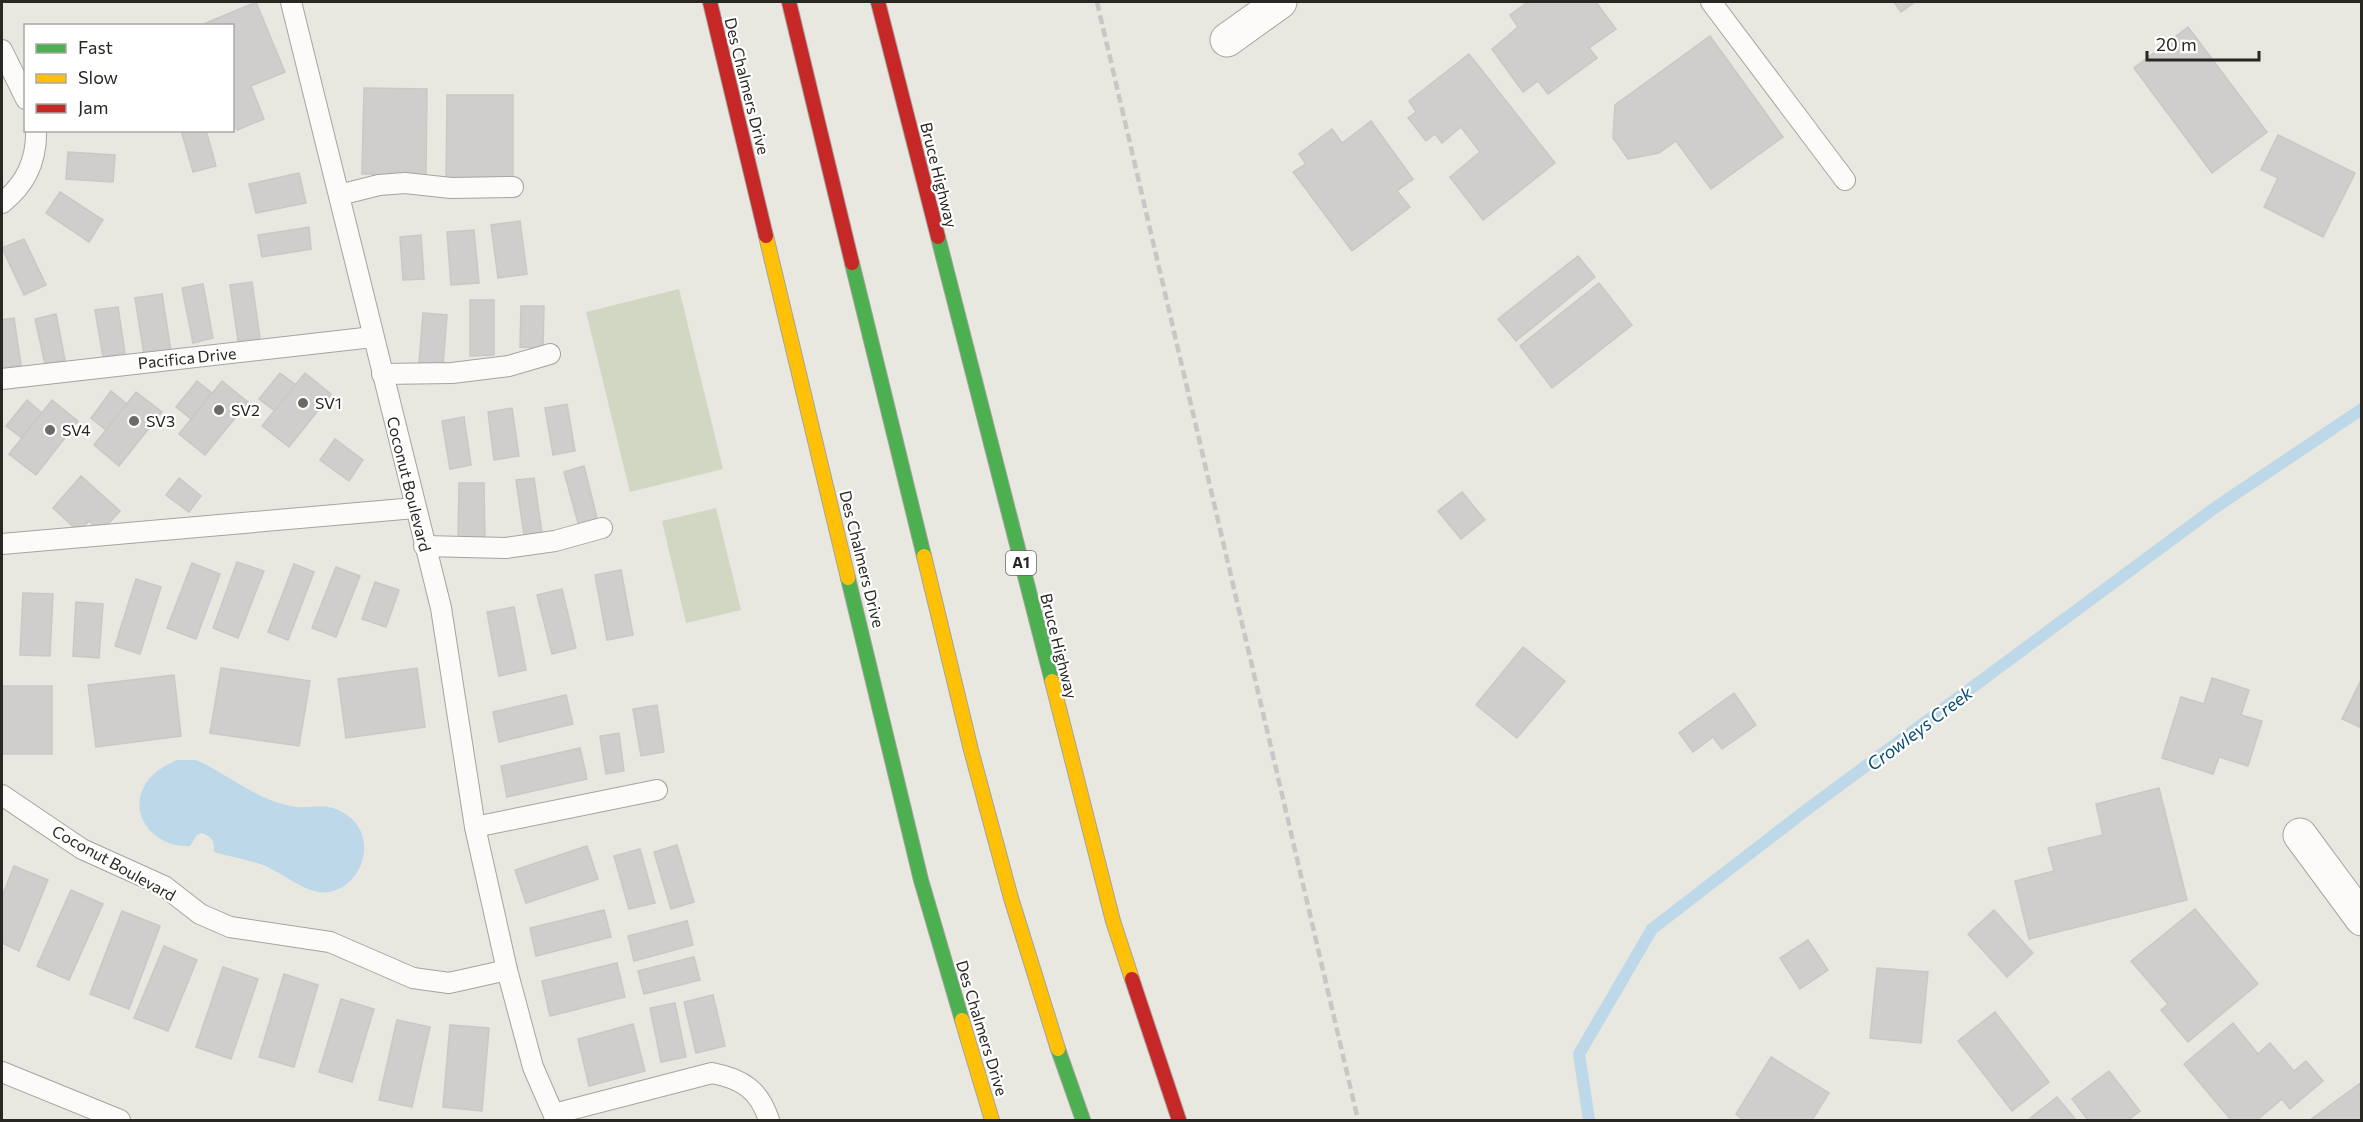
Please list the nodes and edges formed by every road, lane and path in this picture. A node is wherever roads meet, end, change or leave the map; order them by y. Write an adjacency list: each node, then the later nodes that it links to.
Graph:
1 (291, 2): 13 (lane, Coconut Boulevard)
2 (710, 2): 33 (main road, Des Chalmers Drive)
3 (789, 2): 34 (main road)
4 (878, 2): 35 (main road, Bruce Highway / A1)
5 (1280, 2): 7 (street)
6 (1711, 2): 11 (lane)
7 (1227, 40)
8 (2, 50): 9 (lane)
9 (24, 95)
10 (36, 132): 14 (lane)
11 (1845, 180)
12 (513, 188): 13 (lane)
13 (339, 195): 15 (lane, Coconut Boulevard)
14 (2, 203)
15 (373, 337): 17 (lane, Coconut Boulevard); 18 (lane, Pacifica Drive)
16 (550, 354): 17 (lane)
17 (382, 374): 19 (lane, Coconut Boulevard)
18 (2, 379)
19 (415, 508): 21 (lane); 22 (lane, Coconut Boulevard)
20 (602, 528): 22 (lane)
21 (2, 544)
22 (424, 546): 25 (lane, Coconut Boulevard)
23 (657, 790): 25 (lane)
24 (2, 795): 28 (lane, Coconut Boulevard)
25 (476, 827): 28 (lane, Coconut Boulevard)
26 (2300, 835): 27 (street)
27 (2361, 919)
28 (507, 970): 30 (lane, Coconut Boulevard)
29 (2, 1072): 31 (lane)
30 (555, 1117): 32 (lane)
31 (120, 1120)
32 (770, 1120)
33 (992, 1120)
34 (1083, 1120)
35 (1179, 1120)

